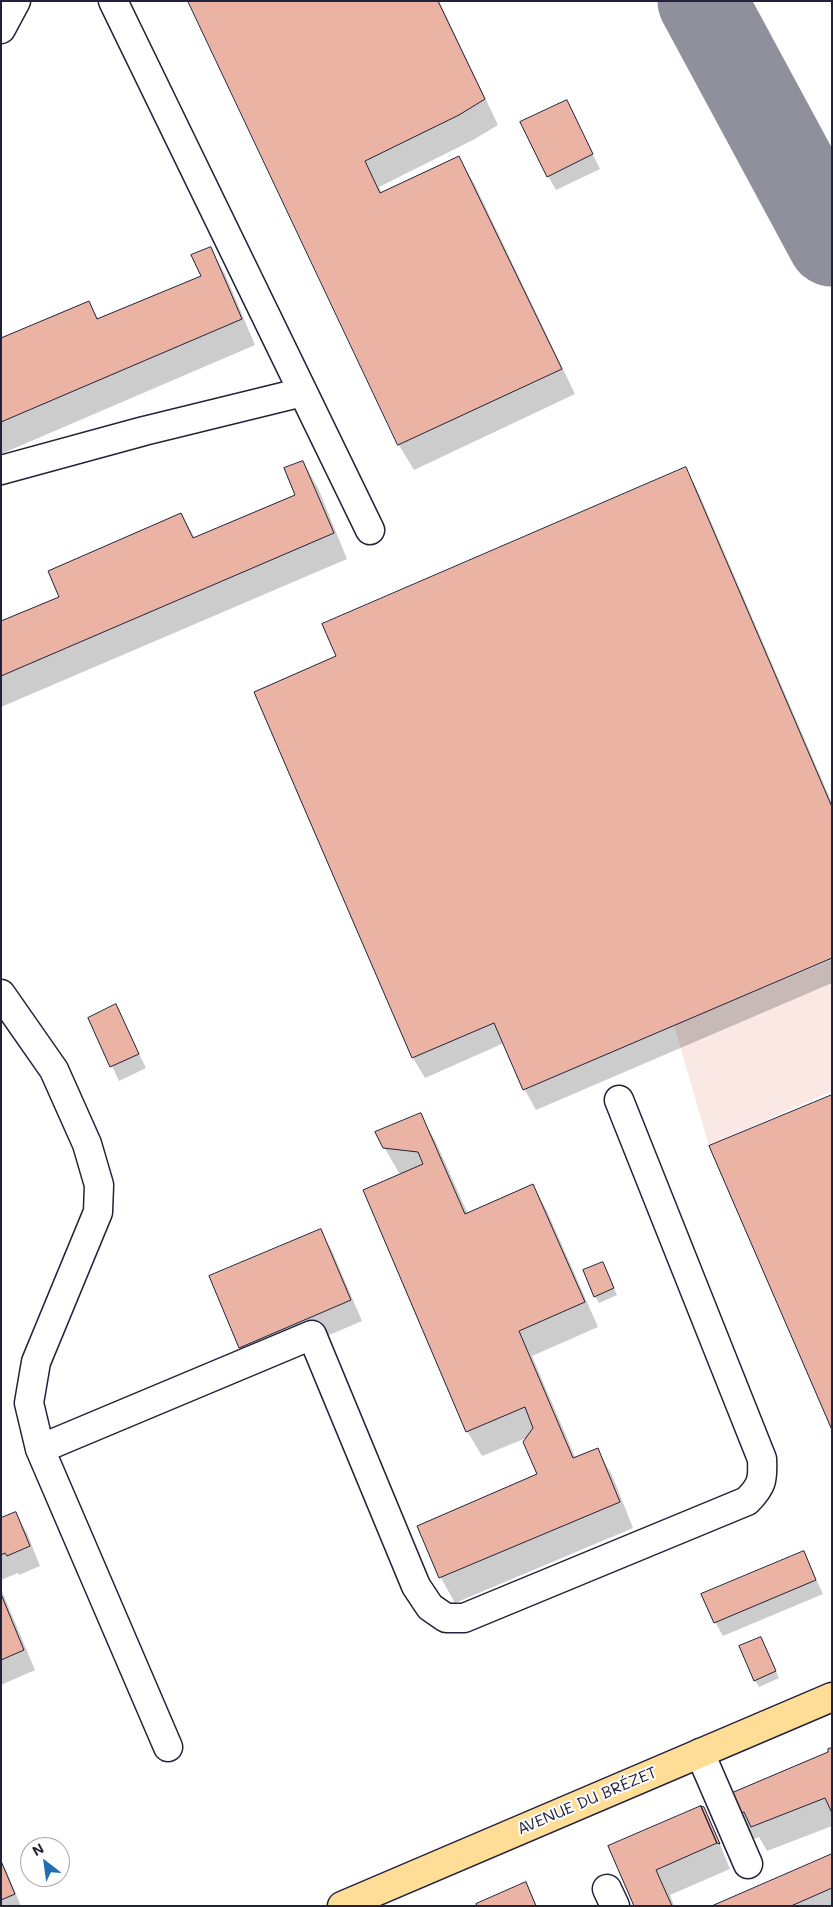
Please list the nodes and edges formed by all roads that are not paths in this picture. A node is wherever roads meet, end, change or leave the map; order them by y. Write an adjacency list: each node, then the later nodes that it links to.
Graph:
1 (16, 1): 3 (lane)
2 (113, 1): 4 (lane)
3 (1, 29)
4 (304, 392): 5 (lane); 6 (lane)
5 (1, 470)
6 (370, 530)
7 (1, 994): 9 (lane)
8 (1, 1026): 9 (lane)
9 (31, 1036): 11 (lane)
10 (618, 1100): 11 (lane)
11 (40, 1449): 13 (lane)
12 (832, 1696): 14 (main road, AVENUE DU BRÉZET)
13 (168, 1748)
14 (700, 1753): 15 (lane); 16 (main road, AVENUE DU BRÉZET)
15 (748, 1864)
16 (342, 1906)

